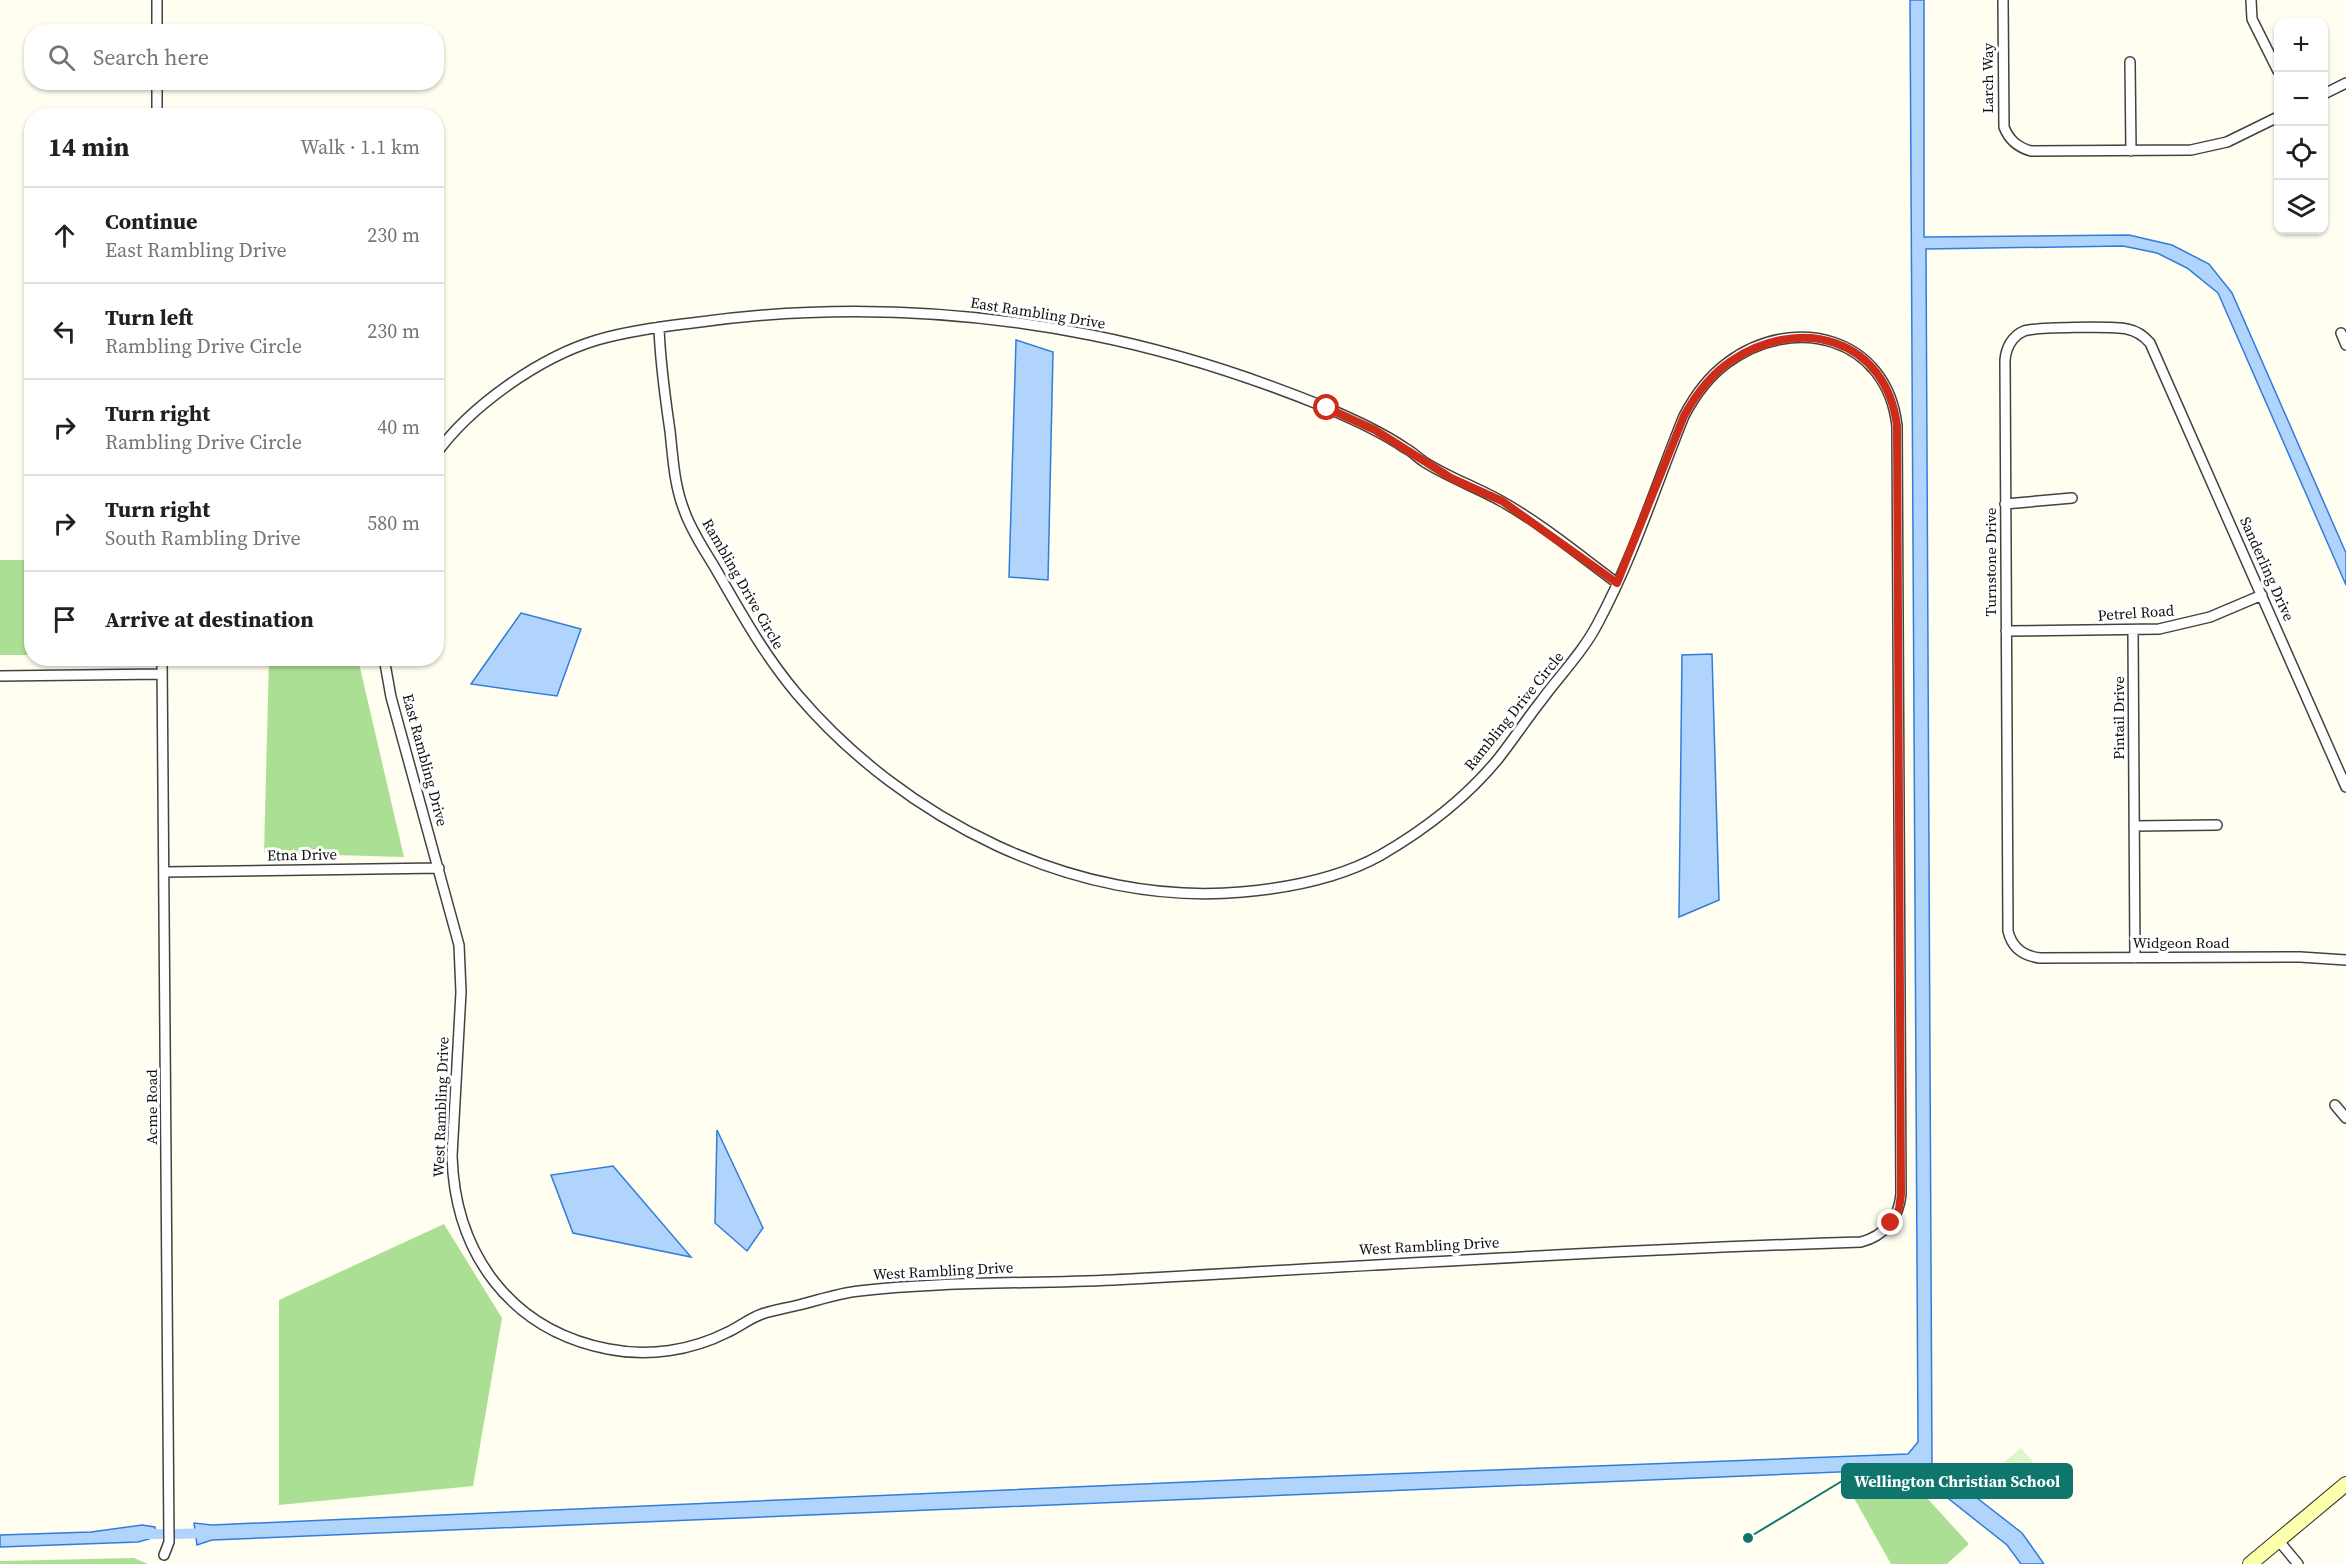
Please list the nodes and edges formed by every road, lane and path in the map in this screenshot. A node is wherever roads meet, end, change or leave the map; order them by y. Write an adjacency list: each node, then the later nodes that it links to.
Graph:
1 (156, 0): 4 (street)
2 (2003, 0): 12 (street, Larch Way)
3 (2251, 0): 6 (street)
4 (157, 24)
5 (2130, 62): 12 (street)
6 (2274, 63)
7 (2346, 83): 9 (street)
8 (157, 90): 10 (street)
9 (2328, 92)
10 (157, 108)
11 (2274, 119): 12 (street, Larch Way)
12 (2131, 151)
13 (659, 327): 18 (street, East Rambling Drive); 21 (street, East Rambling Drive); 21 (street, Rambling Drive Circle)
14 (2341, 333): 15 (street)
15 (2346, 345)
16 (1868, 362): 21 (street, Rambling Drive Circle); 32 (street, West Rambling Drive)
17 (2160, 362): 20 (street, Turnstone Drive); 22 (street, Sanderling Drive)
18 (444, 444)
19 (2072, 498): 20 (street)
20 (2005, 504): 24 (street, Turnstone Drive)
21 (1617, 583)
22 (2262, 595): 23 (street, Petrel Road); 29 (street, Sanderling Drive)
23 (2133, 630): 24 (street, Petrel Road); 31 (street, Pintail Drive)
24 (2006, 631): 34 (street, Turnstone Drive)
25 (162, 666): 27 (street, Acme Road)
26 (385, 666): 32 (street, East Rambling Drive)
27 (162, 674): 28 (street); 33 (street, Acme Road)
28 (0, 676)
29 (2346, 788)
30 (2217, 825): 31 (street)
31 (2134, 826): 35 (street)
32 (439, 868): 33 (street, Etna Drive)
33 (165, 872): 41 (street, Acme Road)
34 (2019, 951): 35 (street, Widgeon Road)
35 (2135, 958): 36 (street, Widgeon Road)
36 (2346, 960)
37 (2335, 1105): 38 (street)
38 (2346, 1118)
39 (2346, 1485): 40 (street)
40 (2278, 1540): 42 (street); 43 (street)
41 (164, 1555)
42 (2250, 1564)
43 (2298, 1564)

